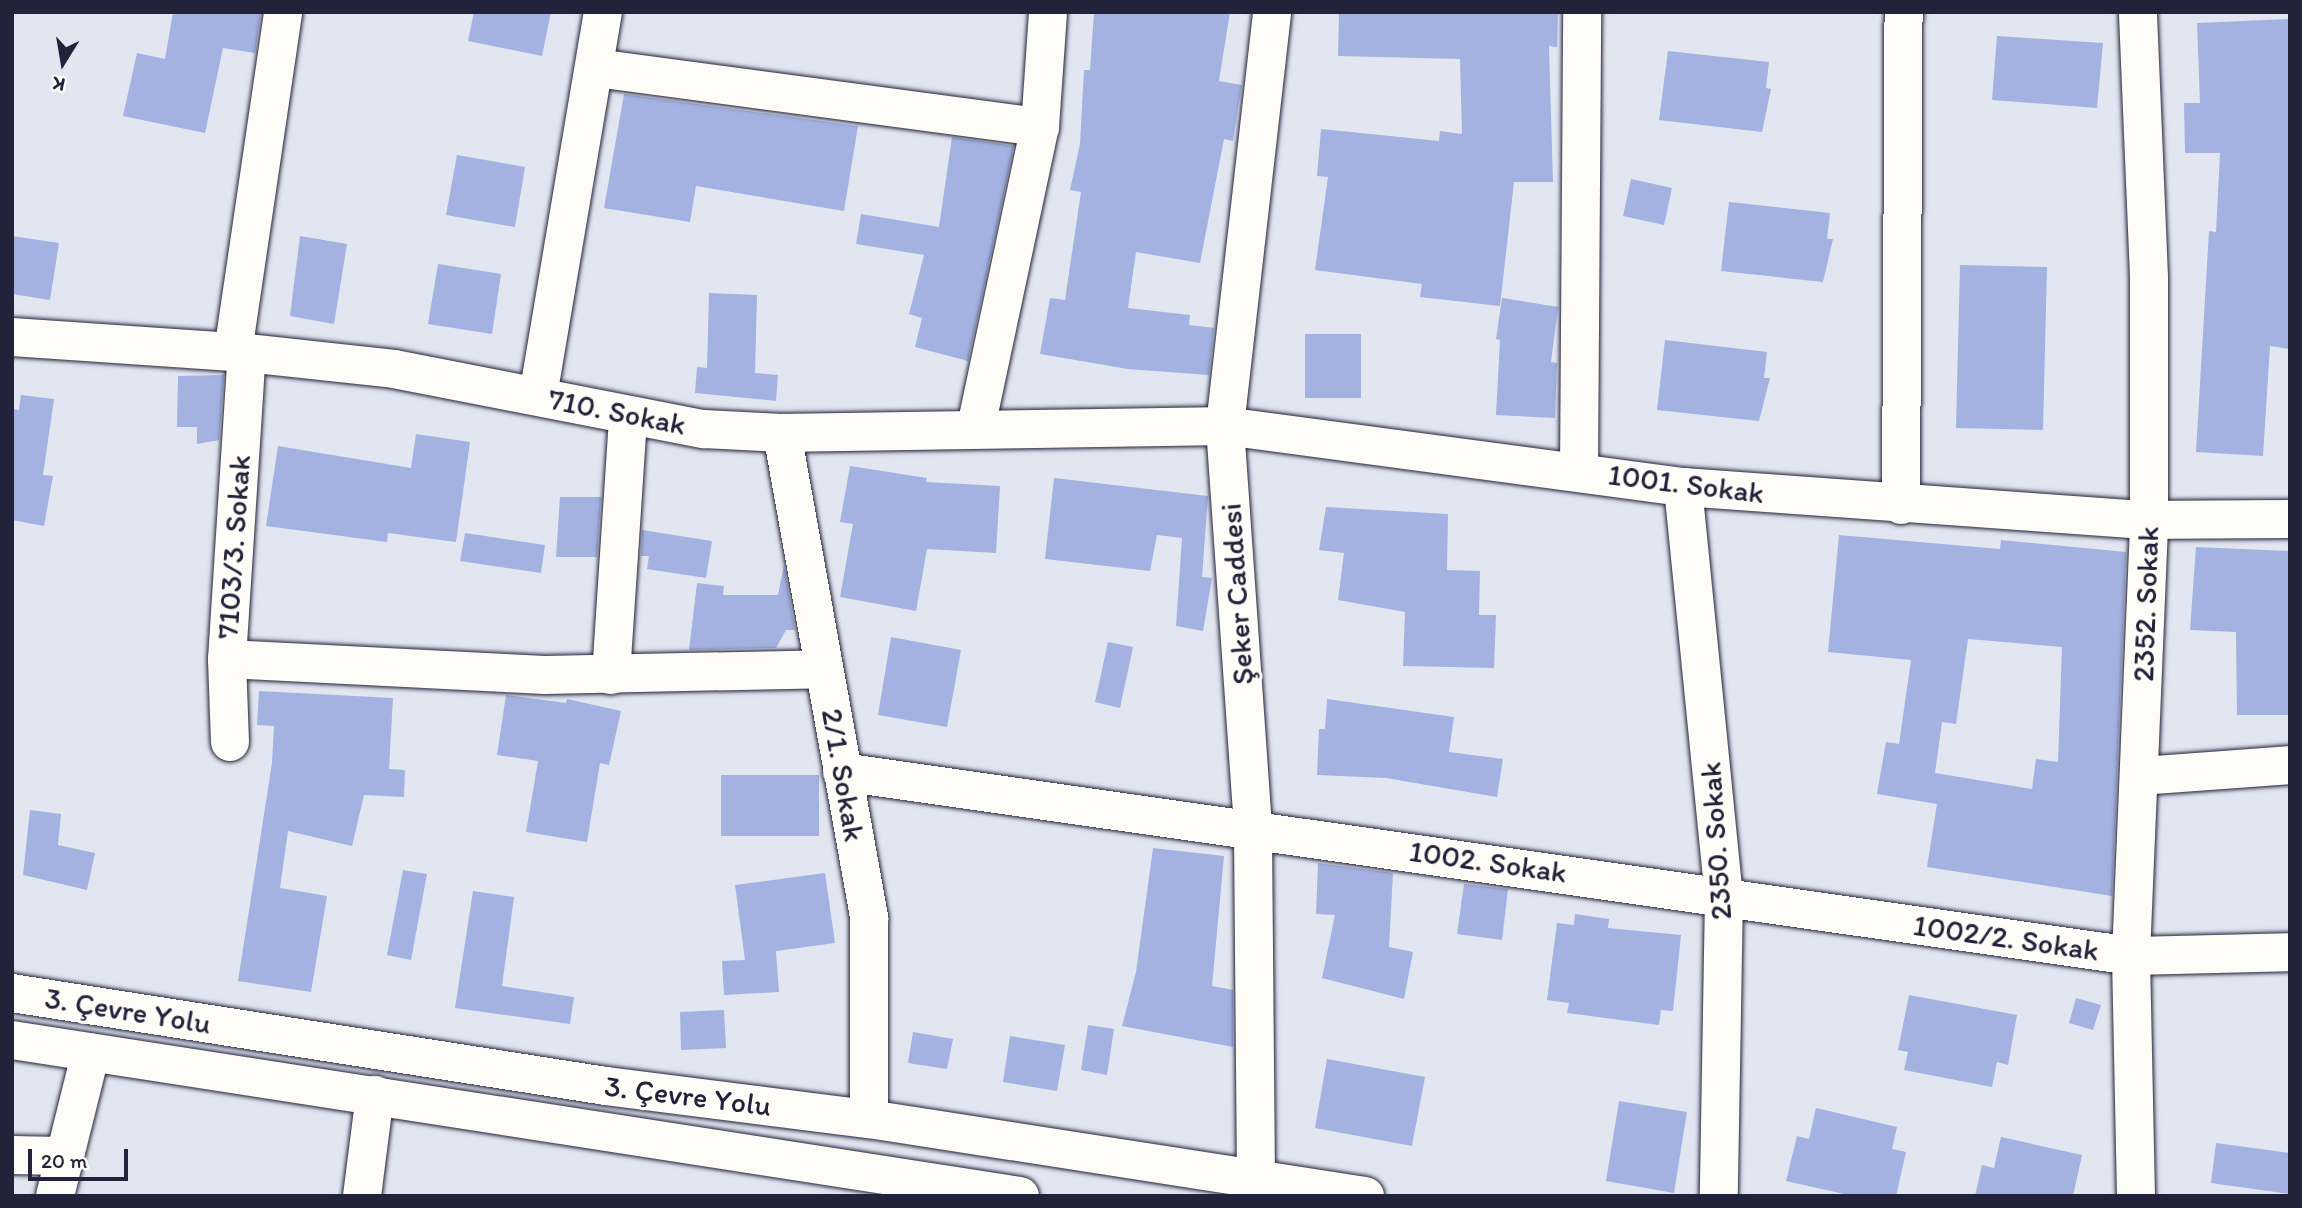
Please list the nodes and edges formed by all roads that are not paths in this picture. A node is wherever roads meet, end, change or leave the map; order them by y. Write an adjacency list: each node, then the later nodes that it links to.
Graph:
1 (283, 12): 11 (street, 7103/3. Sokak)
2 (603, 12): 8 (street)
3 (1048, 12): 9 (street)
4 (1272, 12): 14 (street, Şeker Caddesi)
5 (1582, 12): 17 (street)
6 (1904, 12): 19 (street)
7 (2130, 13): 21 (street, 2352. Sokak)
8 (596, 68): 9 (street); 12 (street)
9 (1040, 127): 15 (street)
10 (12, 337): 11 (street, 710. Sokak)
11 (240, 352): 12 (street, 710. Sokak); 22 (street, 7103/3. Sokak)
12 (538, 396): 13 (street, 710. Sokak)
13 (628, 417): 16 (street, 710. Sokak); 24 (street)
14 (1225, 425): 15 (street, 710. Sokak); 17 (street, 1001. Sokak); 29 (street, Şeker Caddesi)
15 (976, 427): 16 (street, 710. Sokak)
16 (782, 433): 23 (street, 2/1. Sokak)
17 (1579, 471): 18 (street, 1001. Sokak)
18 (1683, 487): 19 (street, 1001. Sokak); 30 (street, 2350. Sokak)
19 (1901, 505): 21 (street, 1001. Sokak)
20 (2290, 519): 21 (street, 1001. Sokak)
21 (2149, 520): 28 (street, 2352. Sokak)
22 (227, 659): 24 (street); 25 (street, 7103/3. Sokak)
23 (824, 669): 24 (street); 27 (street, 2/1. Sokak)
24 (611, 675)
25 (230, 742)
26 (2290, 765): 28 (street)
27 (842, 772): 29 (street, 1002. Sokak); 37 (street, 2/1. Sokak)
28 (2141, 776): 32 (street, 2352. Sokak)
29 (1253, 827): 30 (street, 1002. Sokak); 40 (street, Şeker Caddesi)
30 (1724, 896): 32 (street, 1002/2. Sokak); 46 (street, 2350. Sokak)
31 (2290, 952): 32 (street, 1002/2. Sokak)
32 (2132, 956): 47 (street, 2352. Sokak)
33 (12, 993): 37 (street, 3. Çevre Yolu)
34 (12, 1040): 35 (street, 3. Çevre Yolu)
35 (91, 1052): 36 (street, 3. Çevre Yolu); 39 (street)
36 (375, 1095): 41 (street, 3. Çevre Yolu); 43 (street)
37 (869, 1119): 40 (street, 3. Çevre Yolu)
38 (12, 1154): 39 (street)
39 (63, 1156): 42 (street)
40 (1256, 1179): 45 (street, 3. Çevre Yolu)
41 (867, 1184): 44 (street, 3. Çevre Yolu)
42 (55, 1196)
43 (362, 1196)
44 (1020, 1196)
45 (1365, 1196)
46 (1719, 1196)
47 (2136, 1196)

